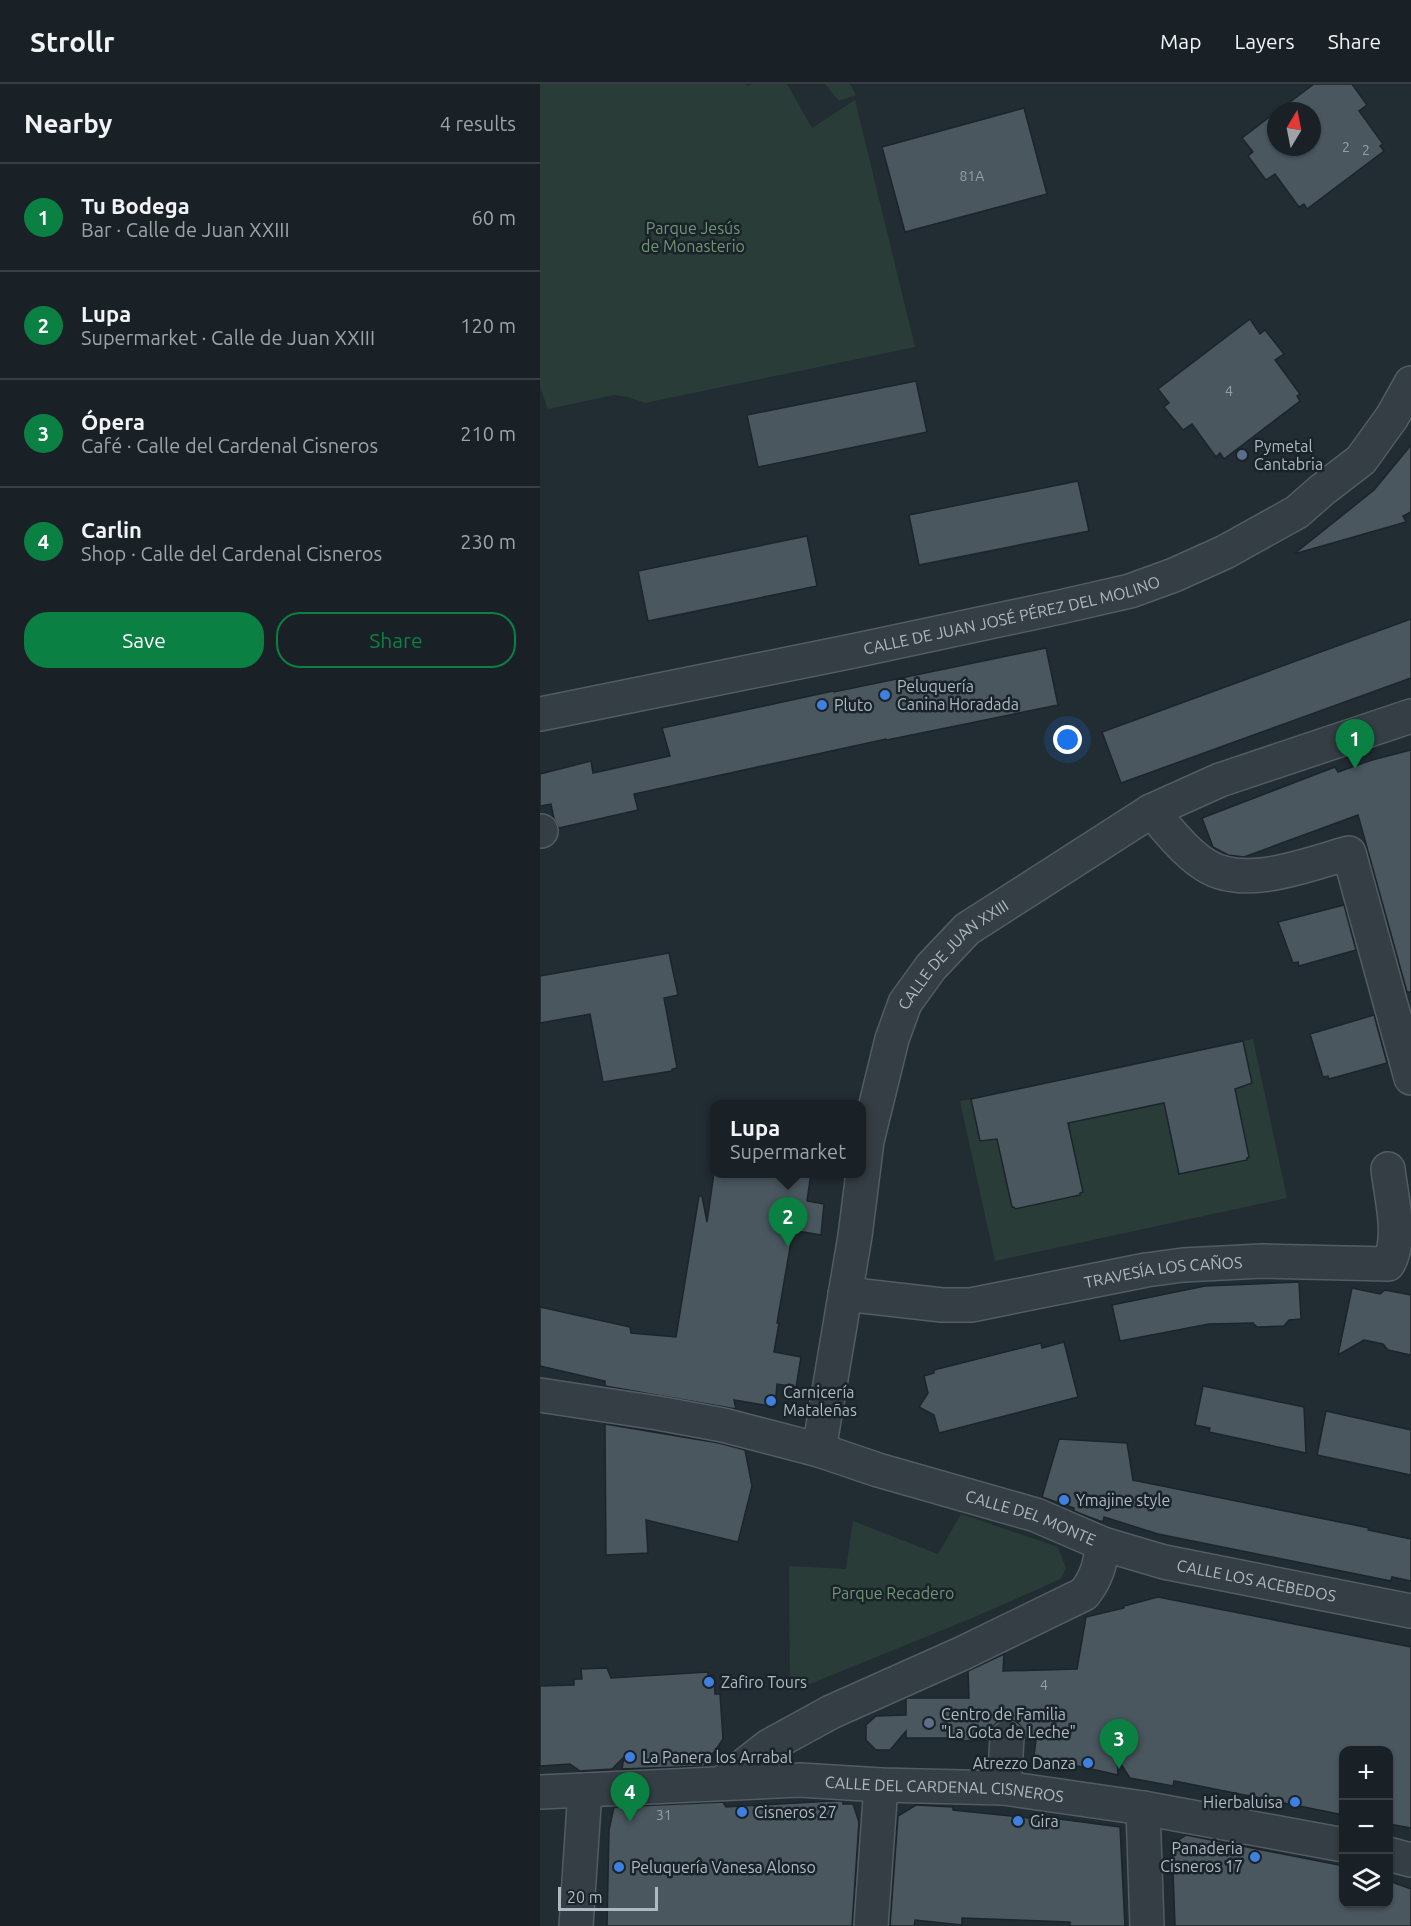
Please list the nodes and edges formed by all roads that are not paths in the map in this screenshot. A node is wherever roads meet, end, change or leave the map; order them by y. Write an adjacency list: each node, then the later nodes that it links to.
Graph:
1 (1411, 383): 2 (street, CALLE DE JUAN JOSÉ PÉREZ DEL MOLINO)
2 (540, 714)
3 (1411, 716): 4 (street, CALLE DE JUAN XXIII)
4 (1151, 812): 5 (street); 6 (street, CALLE DE JUAN XXIII)
5 (1411, 1078)
6 (866, 1149)
7 (1388, 1169): 9 (street, TRAVESÍA LOS CAÑOS)
8 (862, 1178): 9 (street, CALLE DE JUAN XXIII)
9 (844, 1294): 11 (street, CALLE DE JUAN XXIII)
10 (540, 1395): 11 (street, CALLE DEL MONTE)
11 (819, 1450): 12 (street, CALLE DEL MONTE)
12 (1103, 1544): 13 (street, CALLE LOS ACEBEDOS); 15 (street, CALLE DEL MONTE)
13 (1411, 1611)
14 (1006, 1738): 17 (street)
15 (722, 1783): 16 (street, CALLE DEL CARDENAL CISNEROS); 18 (street, CALLE DEL CARDENAL CISNEROS)
16 (881, 1785): 17 (street, CALLE DEL CARDENAL CISNEROS); 25 (street)
17 (1004, 1788): 20 (street, CALLE DEL CARDENAL CISNEROS)
18 (585, 1790): 19 (street, CALLE DEL CARDENAL CISNEROS); 24 (street)
19 (540, 1792)
20 (1143, 1808): 21 (street, CALLE DEL CARDENAL CISNEROS); 26 (street)
21 (1339, 1844)
22 (1393, 1855): 23 (street)
23 (1411, 1860)
24 (576, 1926)
25 (871, 1926)
26 (1147, 1926)

